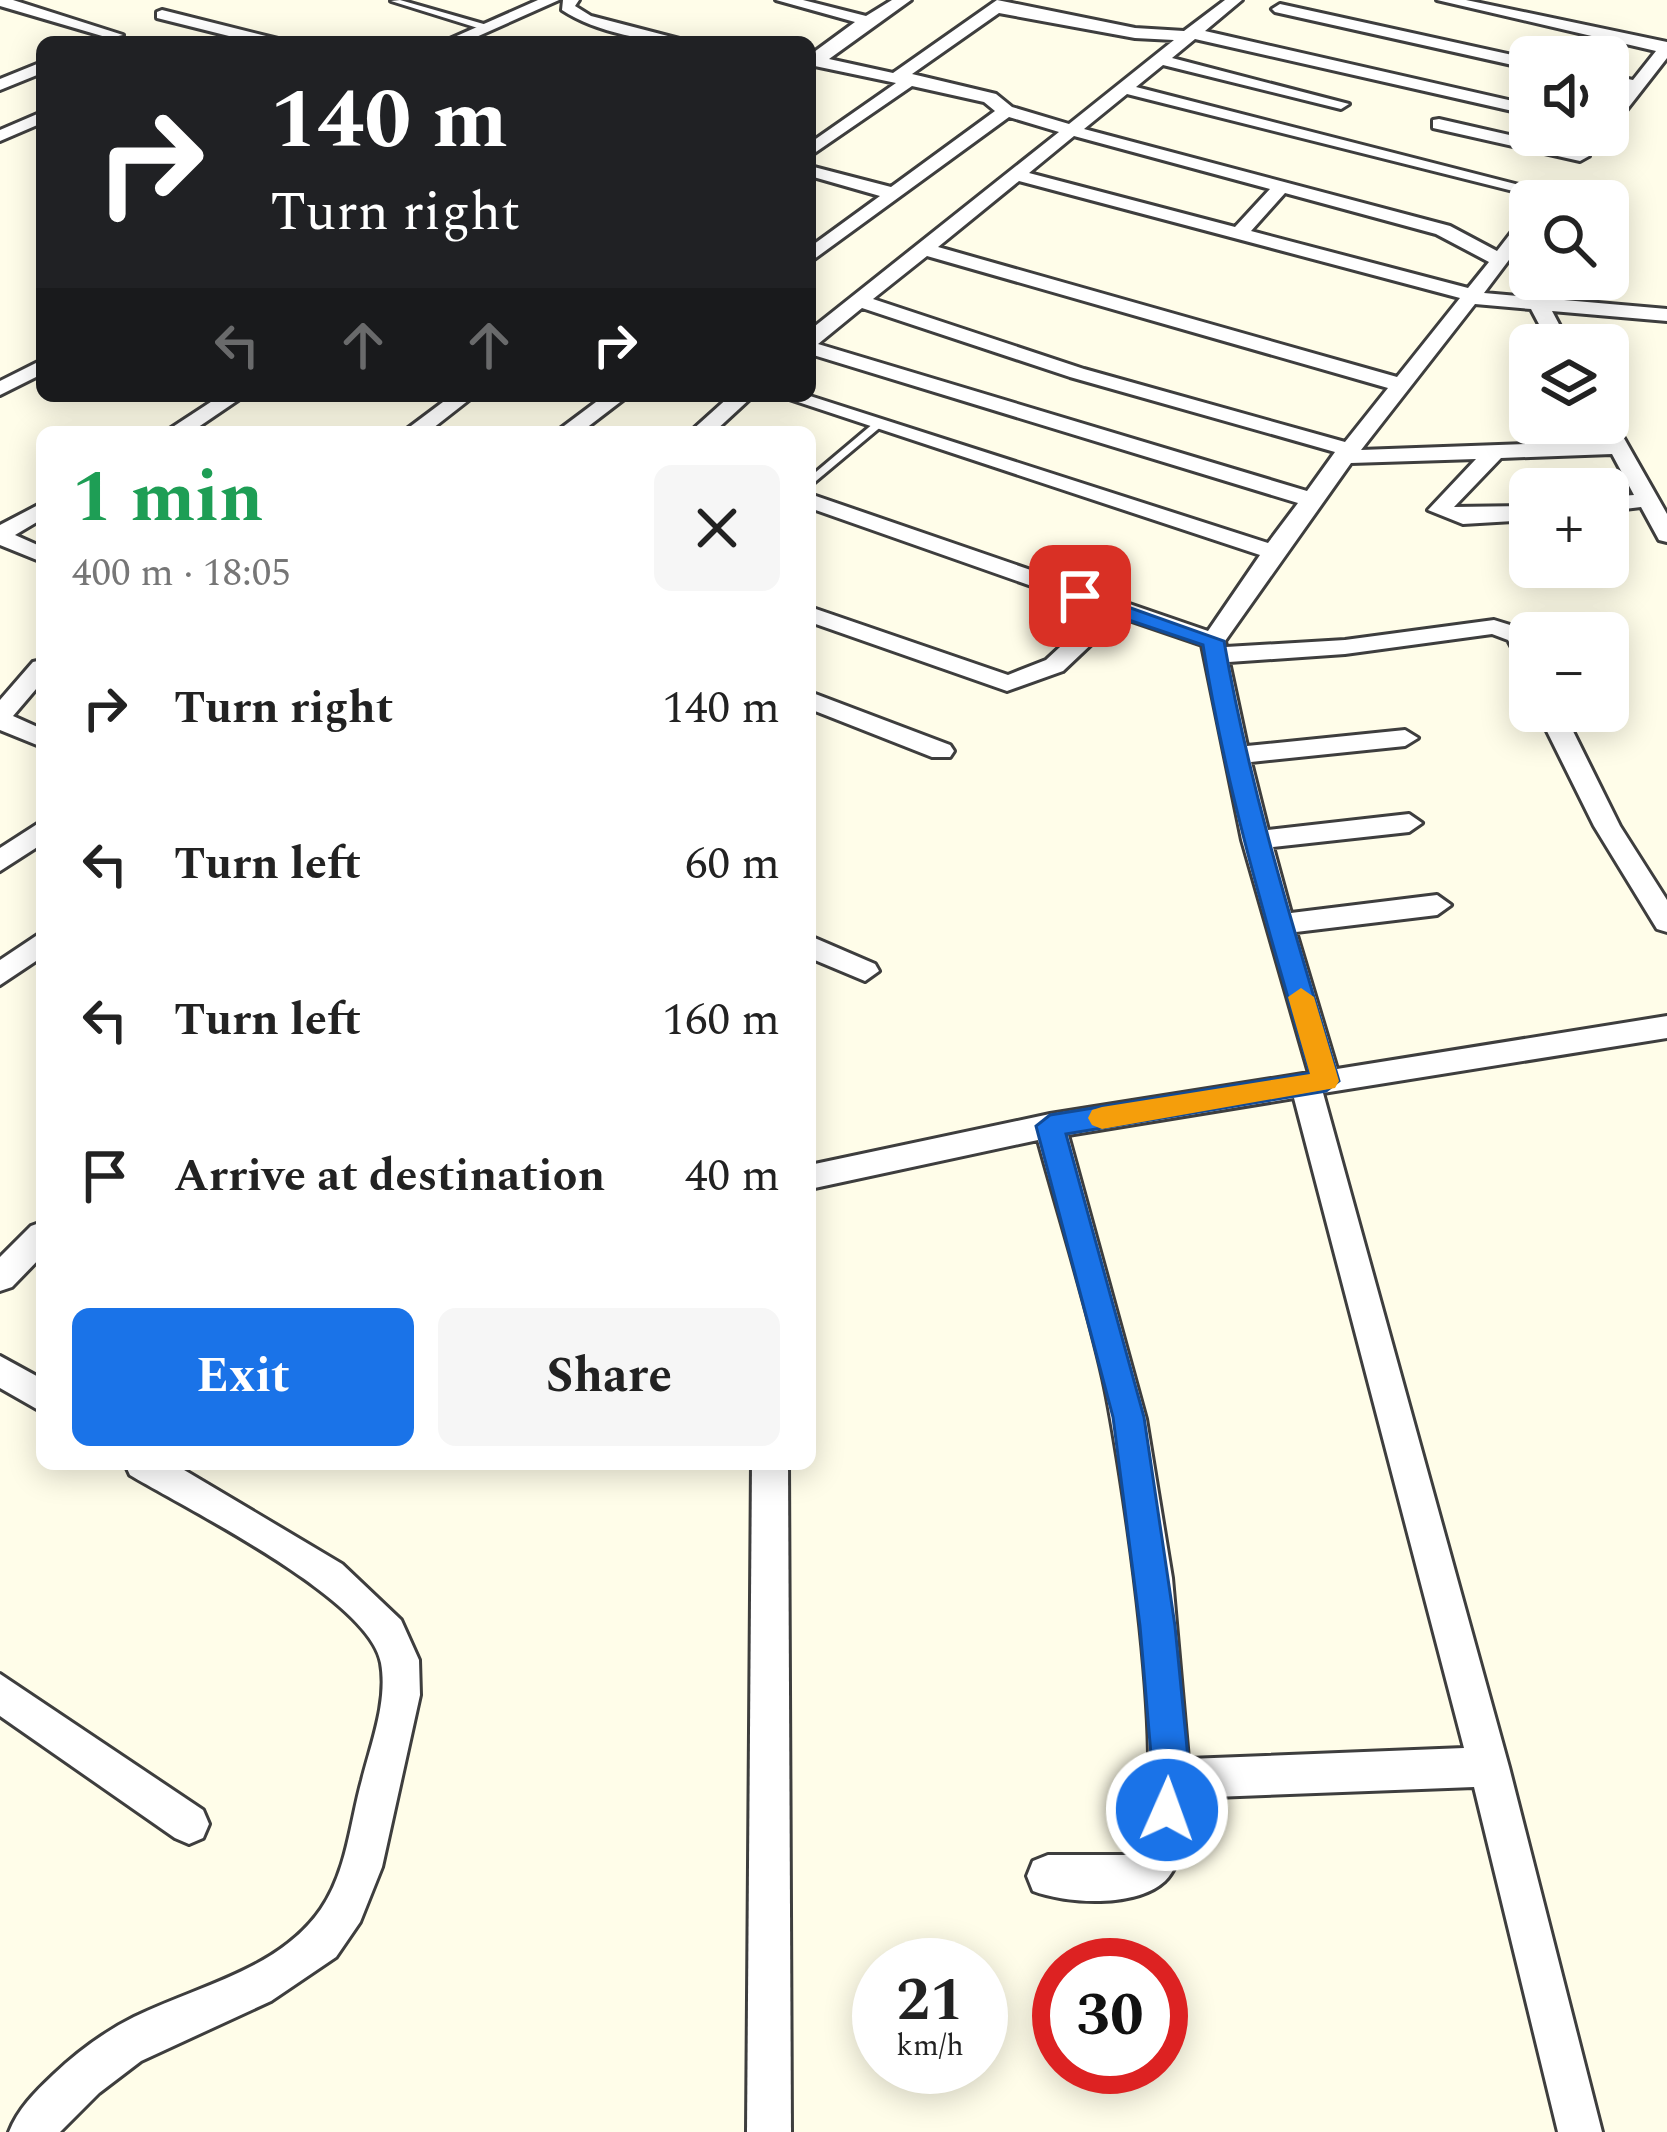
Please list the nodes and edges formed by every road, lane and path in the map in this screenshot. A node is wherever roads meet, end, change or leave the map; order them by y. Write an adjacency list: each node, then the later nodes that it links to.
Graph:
1 (195, 0): 15 (street)
2 (551, 0): 14 (street)
3 (571, 0): 21 (street)
4 (784, 0): 12 (street)
5 (902, 0): 12 (street)
6 (1234, 0): 17 (street)
7 (395, 1): 14 (lane)
8 (1442, 3): 23 (street)
9 (1001, 4): 17 (street); 30 (street)
10 (4, 5): 15 (street)
11 (1280, 9): 22 (street)
12 (869, 21): 24 (street)
13 (1416, 24): 22 (street)
14 (484, 27): 20 (street)
15 (131, 28): 16 (street)
16 (233, 31): 18 (street); 19 (street)
17 (1190, 34): 25 (street); 29 (street)
18 (222, 36)
19 (251, 36)
20 (464, 36)
21 (658, 36)
22 (1402, 36): 26 (street)
23 (1667, 47): 32 (street)
24 (816, 59)
25 (1158, 59): 35 (street); 37 (street)
26 (1509, 59)
27 (816, 60): 30 (street)
28 (36, 70): 33 (street)
29 (1374, 74): 37 (street); 38 (street)
30 (906, 78): 39 (street); 47 (street)
31 (1629, 83): 32 (street)
32 (1639, 85): 34 (street); 36 (street)
33 (0, 86)
34 (1667, 87)
35 (1122, 88): 43 (street); 44 (street)
36 (1629, 97)
37 (1341, 104): 44 (street)
38 (1509, 105)
39 (1006, 111): 43 (street); 54 (street)
40 (36, 120): 42 (street)
41 (1439, 124): 46 (street)
42 (6, 129): 45 (street)
43 (1070, 130): 50 (street); 52 (street)
44 (1309, 133): 53 (street)
45 (36, 136)
46 (1509, 140)
47 (816, 146)
48 (1580, 156): 51 (street)
49 (816, 173): 54 (street)
50 (1013, 174): 55 (street); 56 (street)
51 (1561, 180)
52 (1283, 185): 55 (street); 59 (street)
53 (1509, 188)
54 (895, 194): 58 (street)
55 (1237, 235): 60 (street)
56 (921, 248): 61 (street); 68 (street)
57 (1509, 248): 59 (street)
58 (816, 252)
59 (1500, 260): 60 (street)
60 (1472, 297): 62 (street); 68 (street)
61 (857, 300): 65 (street); 83 (street)
62 (1538, 303): 63 (street); 64 (street)
63 (1663, 320)
64 (1549, 324)
65 (816, 338)
66 (816, 346): 85 (street)
67 (36, 369): 69 (street)
68 (1401, 385): 83 (street)
69 (0, 389)
70 (224, 402): 76 (street)
71 (456, 402): 77 (street)
72 (610, 402): 78 (street)
73 (736, 402): 79 (street)
74 (808, 402): 75 (street)
75 (878, 425): 84 (lane); 94 (street)
76 (186, 426)
77 (422, 426)
78 (576, 426)
79 (707, 426)
80 (1616, 444): 81 (street)
81 (1618, 447): 82 (street); 86 (street)
82 (1495, 451): 83 (street); 90 (street)
83 (1344, 453): 85 (street)
84 (816, 478)
85 (1312, 500): 94 (street)
86 (1646, 500): 87 (street); 91 (street)
87 (1629, 502)
88 (816, 503): 95 (street)
89 (36, 514): 92 (street)
90 (1509, 515)
91 (1667, 535)
92 (0, 536): 93 (street)
93 (36, 552)
94 (1273, 552): 98 (street)
95 (1114, 609): 96 (street); 98 (street)
96 (816, 616)
97 (1509, 632): 98 (street)
98 (1215, 648): 106 (street)
99 (36, 674): 101 (street)
100 (816, 702): 105 (street)
101 (0, 718): 103 (street)
102 (1560, 732): 112 (street)
103 (36, 736)
104 (1405, 738): 106 (street)
105 (940, 751)
106 (1234, 754): 109 (street)
107 (1408, 823): 109 (street)
108 (36, 835): 110 (street)
109 (1255, 840): 113 (street)
110 (0, 862)
111 (1436, 905): 113 (street)
112 (1667, 922)
113 (1280, 924): 119 (street)
114 (36, 947): 117 (street)
115 (816, 949): 116 (street)
116 (865, 971)
117 (0, 975)
118 (1667, 1027): 119 (street)
119 (1316, 1083): 120 (street); 129 (street)
120 (1050, 1126): 121 (street); 130 (street)
121 (816, 1176)
122 (36, 1241): 123 (street)
123 (0, 1278)
124 (0, 1370): 125 (street)
125 (36, 1393)
126 (153, 1470): 133 (street)
127 (770, 1470): 134 (street)
128 (0, 1693): 131 (street)
129 (1490, 1767): 130 (street); 135 (street)
130 (1172, 1778): 132 (street)
131 (189, 1825)
132 (1048, 1876)
133 (31, 2132)
134 (769, 2132)
135 (1580, 2132)

